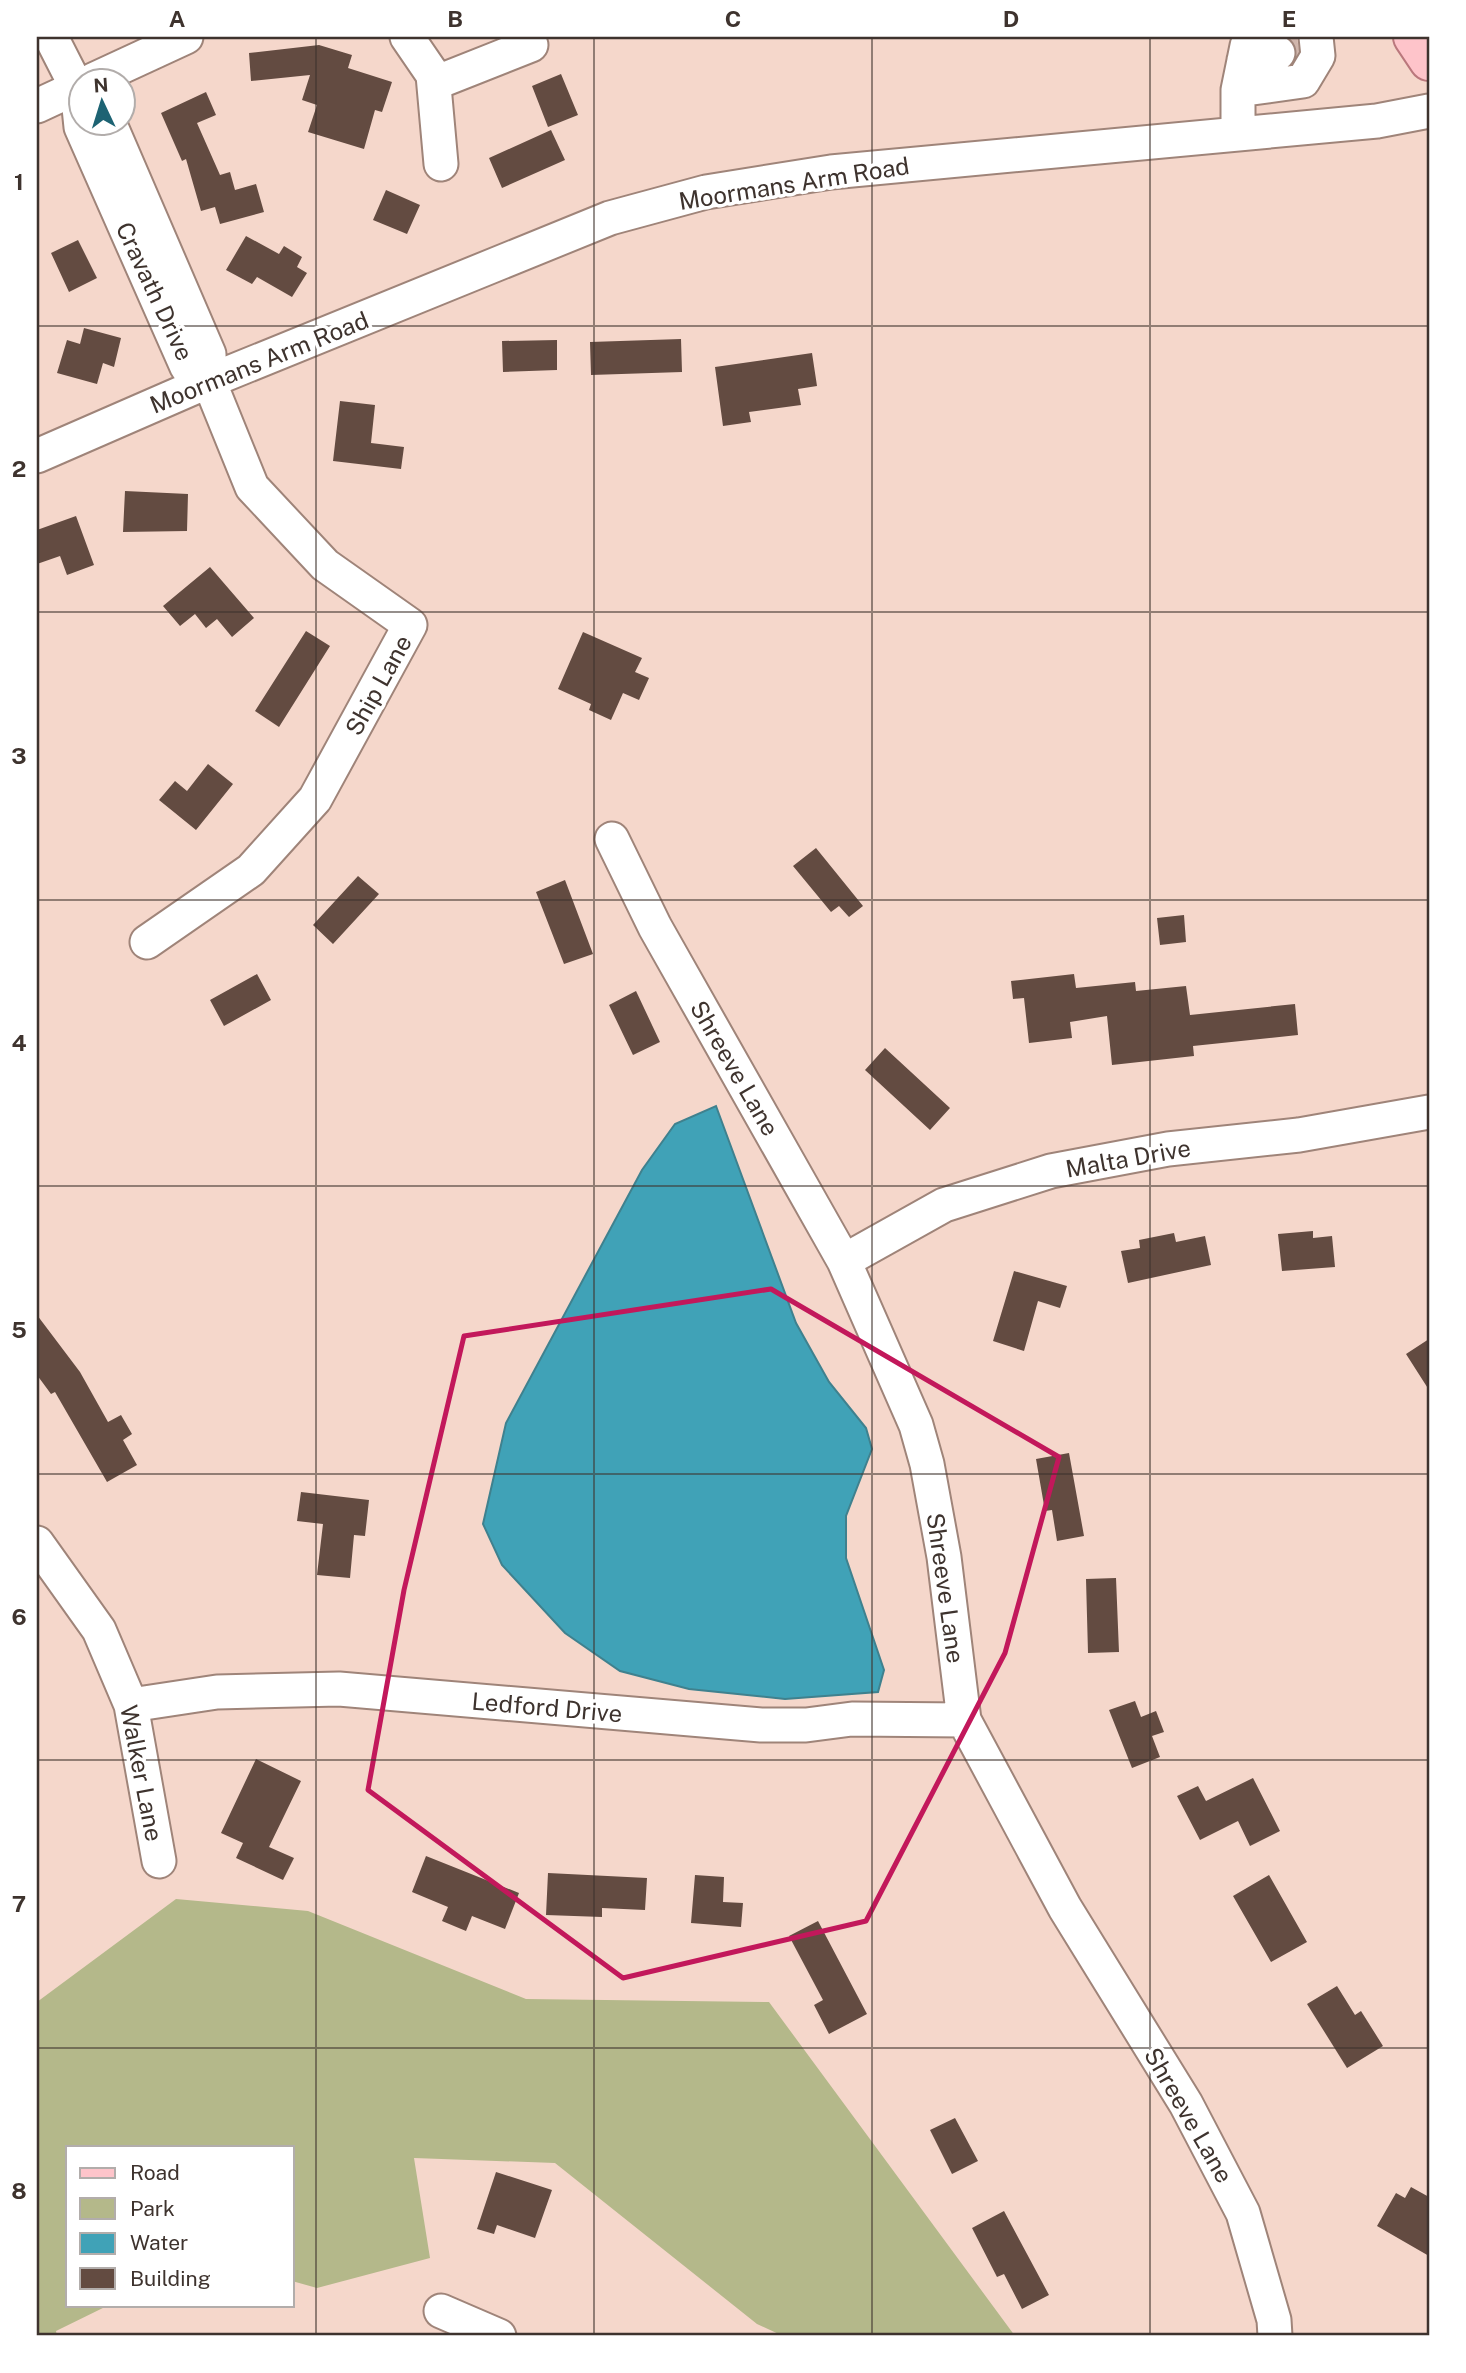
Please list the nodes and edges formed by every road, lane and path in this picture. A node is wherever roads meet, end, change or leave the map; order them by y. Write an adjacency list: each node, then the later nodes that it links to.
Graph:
1 (51, 37): 8 (street, Cravath Drive)
2 (187, 37): 9 (street)
3 (407, 37): 10 (street)
4 (1413, 37): 7 (main road)
5 (531, 45): 10 (street)
6 (1278, 53): 14 (street)
7 (1429, 61)
8 (70, 66)
9 (127, 66)
10 (435, 83): 17 (street)
11 (66, 94): 12 (street)
12 (37, 106)
13 (1429, 111): 14 (street, Moormans Arm Road)
14 (1238, 133): 18 (street, Moormans Arm Road)
15 (85, 136): 18 (street, Cravath Drive)
16 (115, 136): 18 (street, Cravath Drive)
17 (441, 164)
18 (209, 381): 19 (street, Moormans Arm Road); 21 (street, Ship Lane)
19 (37, 456)
20 (612, 839): 23 (street, Shreeve Lane)
21 (147, 942)
22 (1428, 1116): 23 (street, Malta Drive)
23 (844, 1261): 26 (street, Shreeve Lane)
24 (37, 1543): 25 (street, Walker Lane)
25 (131, 1705): 26 (street, Ledford Drive); 27 (street, Walker Lane)
26 (964, 1720): 30 (street, Shreeve Lane)
27 (159, 1861)
28 (442, 2311): 29 (street)
29 (499, 2336)
30 (1275, 2336)

